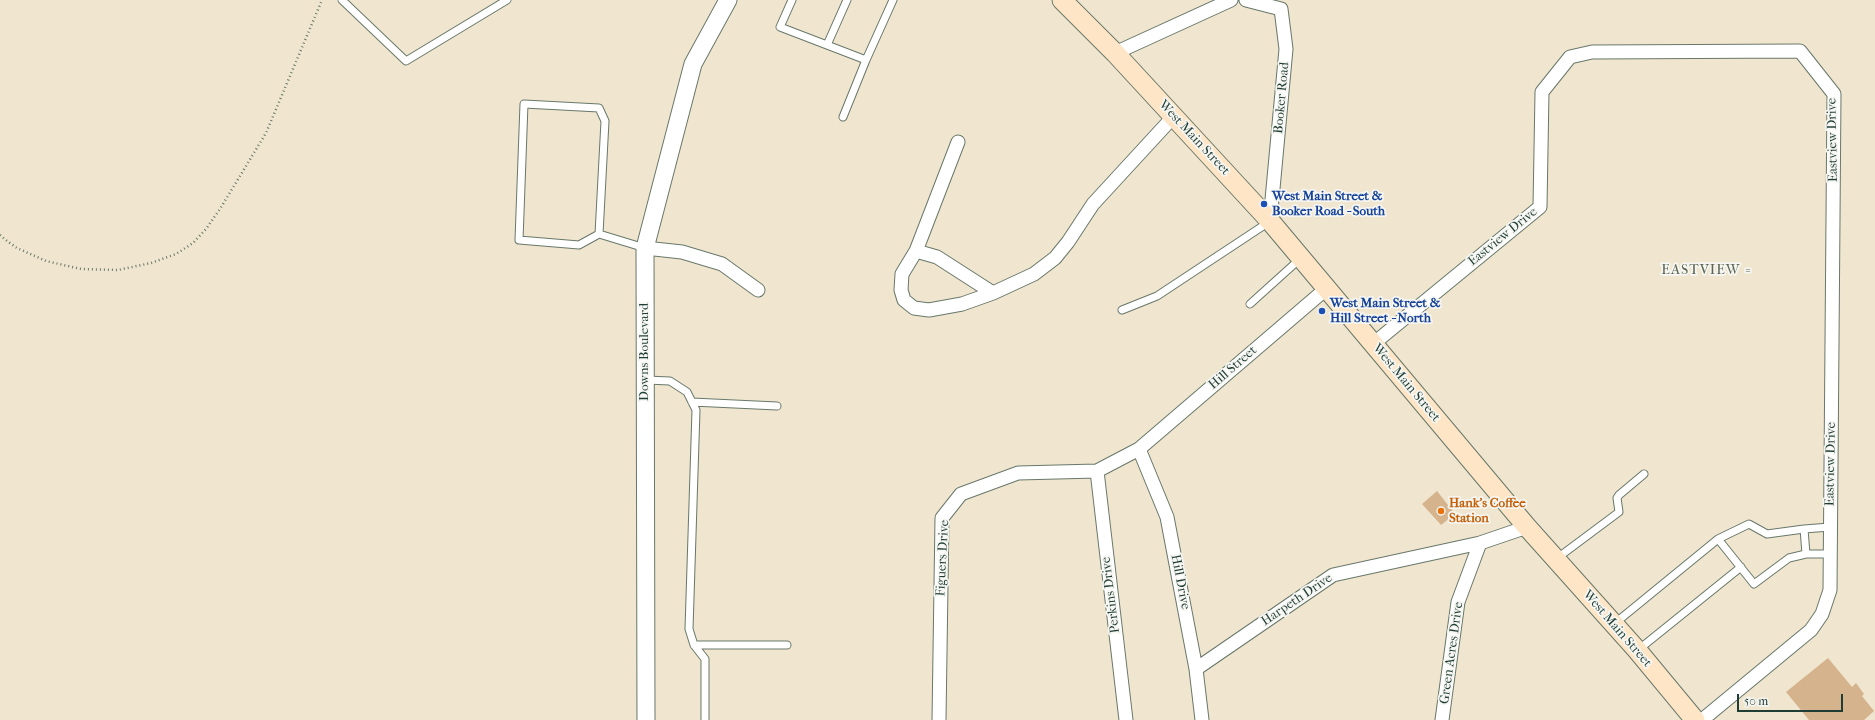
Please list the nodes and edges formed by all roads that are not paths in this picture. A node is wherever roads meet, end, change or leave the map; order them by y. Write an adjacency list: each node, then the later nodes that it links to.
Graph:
1 (342, 0): 2 (lane)
2 (507, 0)
3 (728, 0): 18 (street, Downs Boulevard)
4 (792, 0): 10 (lane)
5 (846, 0): 10 (lane)
6 (893, 0): 12 (lane)
7 (1062, 0): 11 (main road, West Main Street)
8 (1231, 0): 11 (street)
9 (1246, 0): 16 (street, Booker Road)
10 (827, 45): 12 (lane)
11 (1115, 53): 13 (main road, West Main Street)
12 (866, 60): 14 (lane)
13 (1174, 116): 16 (main road, West Main Street); 23 (street)
14 (843, 117)
15 (958, 142): 19 (street)
16 (1270, 221): 20 (main road, West Main Street); 25 (lane)
17 (599, 234): 17 (lane); 18 (lane)
18 (645, 248): 22 (street); 27 (street, Downs Boulevard)
19 (916, 251): 23 (street); 23 (street)
20 (1301, 258): 21 (main road, West Main Street); 24 (lane)
21 (1326, 288): 26 (main road, West Main Street); 30 (street, Hill Street)
22 (758, 290)
23 (994, 293)
24 (1250, 304)
25 (1122, 310)
26 (1373, 344): 33 (main road, West Main Street); 34 (street, Eastview Drive)
27 (646, 380): 28 (lane); 47 (street, Downs Boulevard)
28 (692, 402): 29 (lane); 43 (lane)
29 (778, 406)
30 (1139, 449): 31 (street, Figuers Drive); 46 (street, Hill Drive)
31 (1096, 471): 49 (street, Figuers Drive); 50 (street, Perkins Drive)
32 (1644, 474): 40 (lane)
33 (1527, 527): 37 (street); 40 (main road, West Main Street)
34 (1830, 527): 35 (lane); 39 (street, Eastview Drive)
35 (1804, 529): 36 (lane); 38 (lane)
36 (1718, 539): 41 (lane); 42 (lane)
37 (1480, 543): 46 (street, Harpeth Drive); 52 (street, Green Acres Drive)
38 (1806, 554): 39 (lane); 41 (lane)
39 (1830, 554): 54 (street, Eastview Drive)
40 (1556, 559): 42 (main road, West Main Street)
41 (1741, 567): 45 (lane)
42 (1614, 624): 45 (main road, West Main Street)
43 (694, 645): 44 (lane); 48 (lane)
44 (787, 645)
45 (1637, 650): 53 (main road, West Main Street)
46 (1196, 669): 51 (street, Hill Drive)
47 (646, 720)
48 (705, 720)
49 (938, 720)
50 (1126, 720)
51 (1202, 720)
52 (1442, 720)
53 (1695, 720)
54 (1702, 720)

